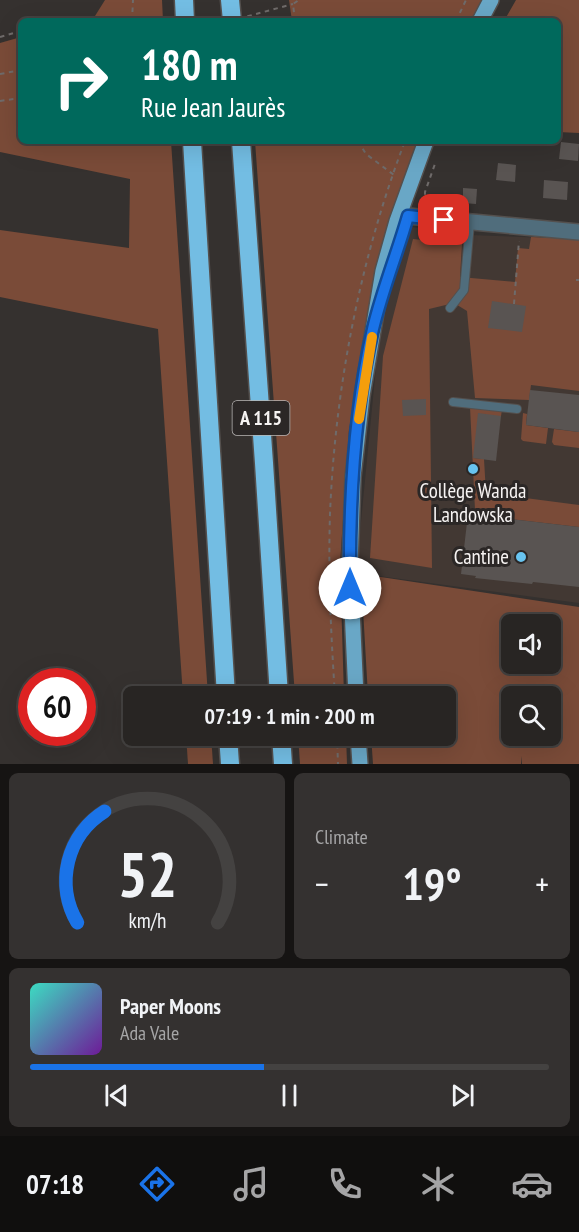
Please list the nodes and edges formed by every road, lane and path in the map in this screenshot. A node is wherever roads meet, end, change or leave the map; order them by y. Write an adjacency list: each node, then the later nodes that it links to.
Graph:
1 (133, 0): 8 (path)
2 (183, 0): 9 (highway)
3 (230, 0): 10 (highway)
4 (299, 0): 7 (path)
5 (466, 0): 13 (path)
6 (490, 0): 14 (main road)
7 (293, 4): 11 (path, bridge); 12 (path)
8 (132, 18)
9 (185, 18)
10 (231, 18)
11 (242, 18)
12 (295, 18)
13 (457, 18)
14 (481, 18)
15 (18, 32): 16 (path)
16 (0, 36)
17 (18, 71): 18 (path)
18 (0, 74)
19 (18, 98): 20 (path)
20 (0, 100)
21 (192, 144): 38 (highway, A 115)
22 (241, 144): 39 (highway, A 115)
23 (360, 144): 27 (path)
24 (425, 144): 35 (main road)
25 (431, 144): 29 (main road)
26 (435, 161): 28 (path)
27 (394, 175)
28 (425, 192)
29 (408, 216): 30 (street); 35 (main road)
30 (470, 223): 31 (street); 34 (lane)
31 (520, 227): 32 (street); 33 (path)
32 (579, 232)
33 (514, 304)
34 (450, 308)
35 (373, 328): 40 (main road)
36 (453, 402): 37 (lane)
37 (517, 409)
38 (225, 686)
39 (278, 686)
40 (355, 686)
41 (229, 746): 45 (highway)
42 (282, 746): 46 (highway)
43 (337, 746): 47 (path)
44 (359, 746): 48 (main road)
45 (230, 764)
46 (283, 764)
47 (338, 764)
48 (360, 764)

